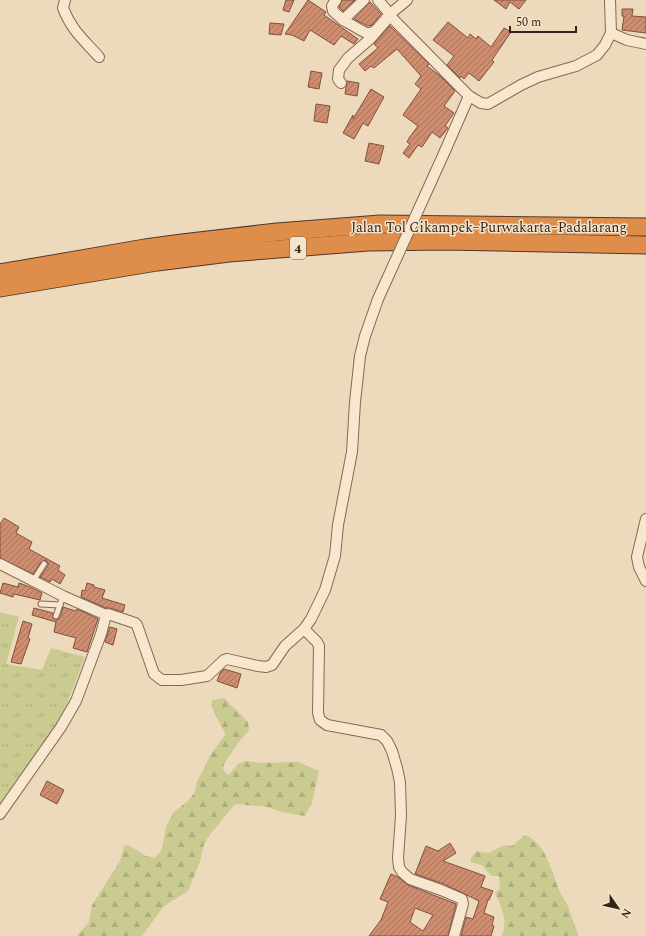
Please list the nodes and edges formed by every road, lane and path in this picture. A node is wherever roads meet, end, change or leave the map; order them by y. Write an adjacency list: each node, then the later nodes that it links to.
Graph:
1 (65, 0): 11 (street)
2 (336, 0): 8 (street)
3 (364, 0): 8 (street)
4 (378, 0): 7 (street)
5 (407, 0): 7 (street)
6 (610, 0): 9 (street)
7 (390, 15): 8 (street); 12 (street); 13 (street)
8 (343, 20)
9 (611, 33): 10 (street); 13 (street)
10 (646, 44)
11 (99, 57)
12 (341, 83)
13 (469, 96): 27 (street, bridge)
14 (646, 227): 16 (highway, Jalan Tol Cikampek–Purwakarta–Padalarang / 4)
15 (646, 245): 17 (highway, Jalan Tol Cikampek–Purwakarta–Padalarang / 4)
16 (0, 273)
17 (0, 288)
18 (646, 519): 22 (street)
19 (0, 564): 21 (street)
20 (44, 564): 21 (lane)
21 (33, 581): 23 (street)
22 (646, 581)
23 (62, 600): 24 (lane); 25 (street); 26 (lane)
24 (41, 604)
25 (106, 615): 27 (street); 28 (street)
26 (56, 616)
27 (304, 629): 29 (street)
28 (0, 814)
29 (454, 936)

